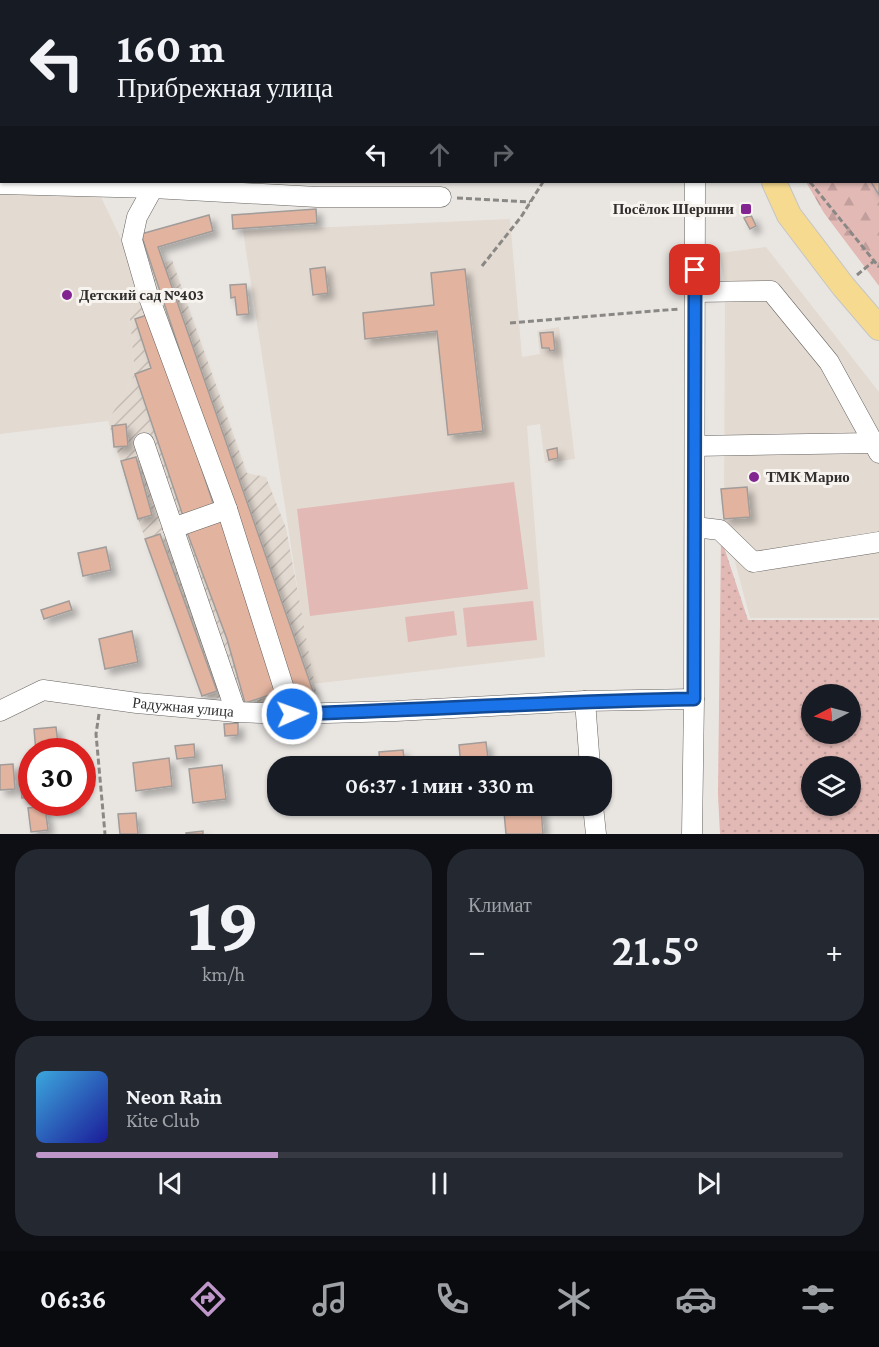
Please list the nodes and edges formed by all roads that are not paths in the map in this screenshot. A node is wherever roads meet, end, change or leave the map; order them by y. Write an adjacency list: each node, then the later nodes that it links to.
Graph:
1 (695, 183): 7 (street)
2 (774, 183): 8 (main road)
3 (0, 184): 4 (street)
4 (153, 188): 5 (street); 12 (street)
5 (318, 189): 6 (street)
6 (441, 197)
7 (696, 300): 10 (street); 11 (street)
8 (879, 328)
9 (144, 443): 14 (street)
10 (695, 446): 11 (street); 13 (street)
11 (876, 448)
12 (227, 509): 14 (street); 20 (street)
13 (695, 527): 15 (street); 16 (street)
14 (173, 528): 19 (street)
15 (879, 542)
16 (694, 699): 17 (street, Радужная улица); 24 (street)
17 (585, 701): 20 (street, Радужная улица); 21 (street)
18 (0, 711): 19 (street, Радужная улица)
19 (236, 712): 20 (street, Радужная улица)
20 (292, 714)
21 (589, 756)
22 (594, 816): 23 (street)
23 (596, 834)
24 (692, 834)

